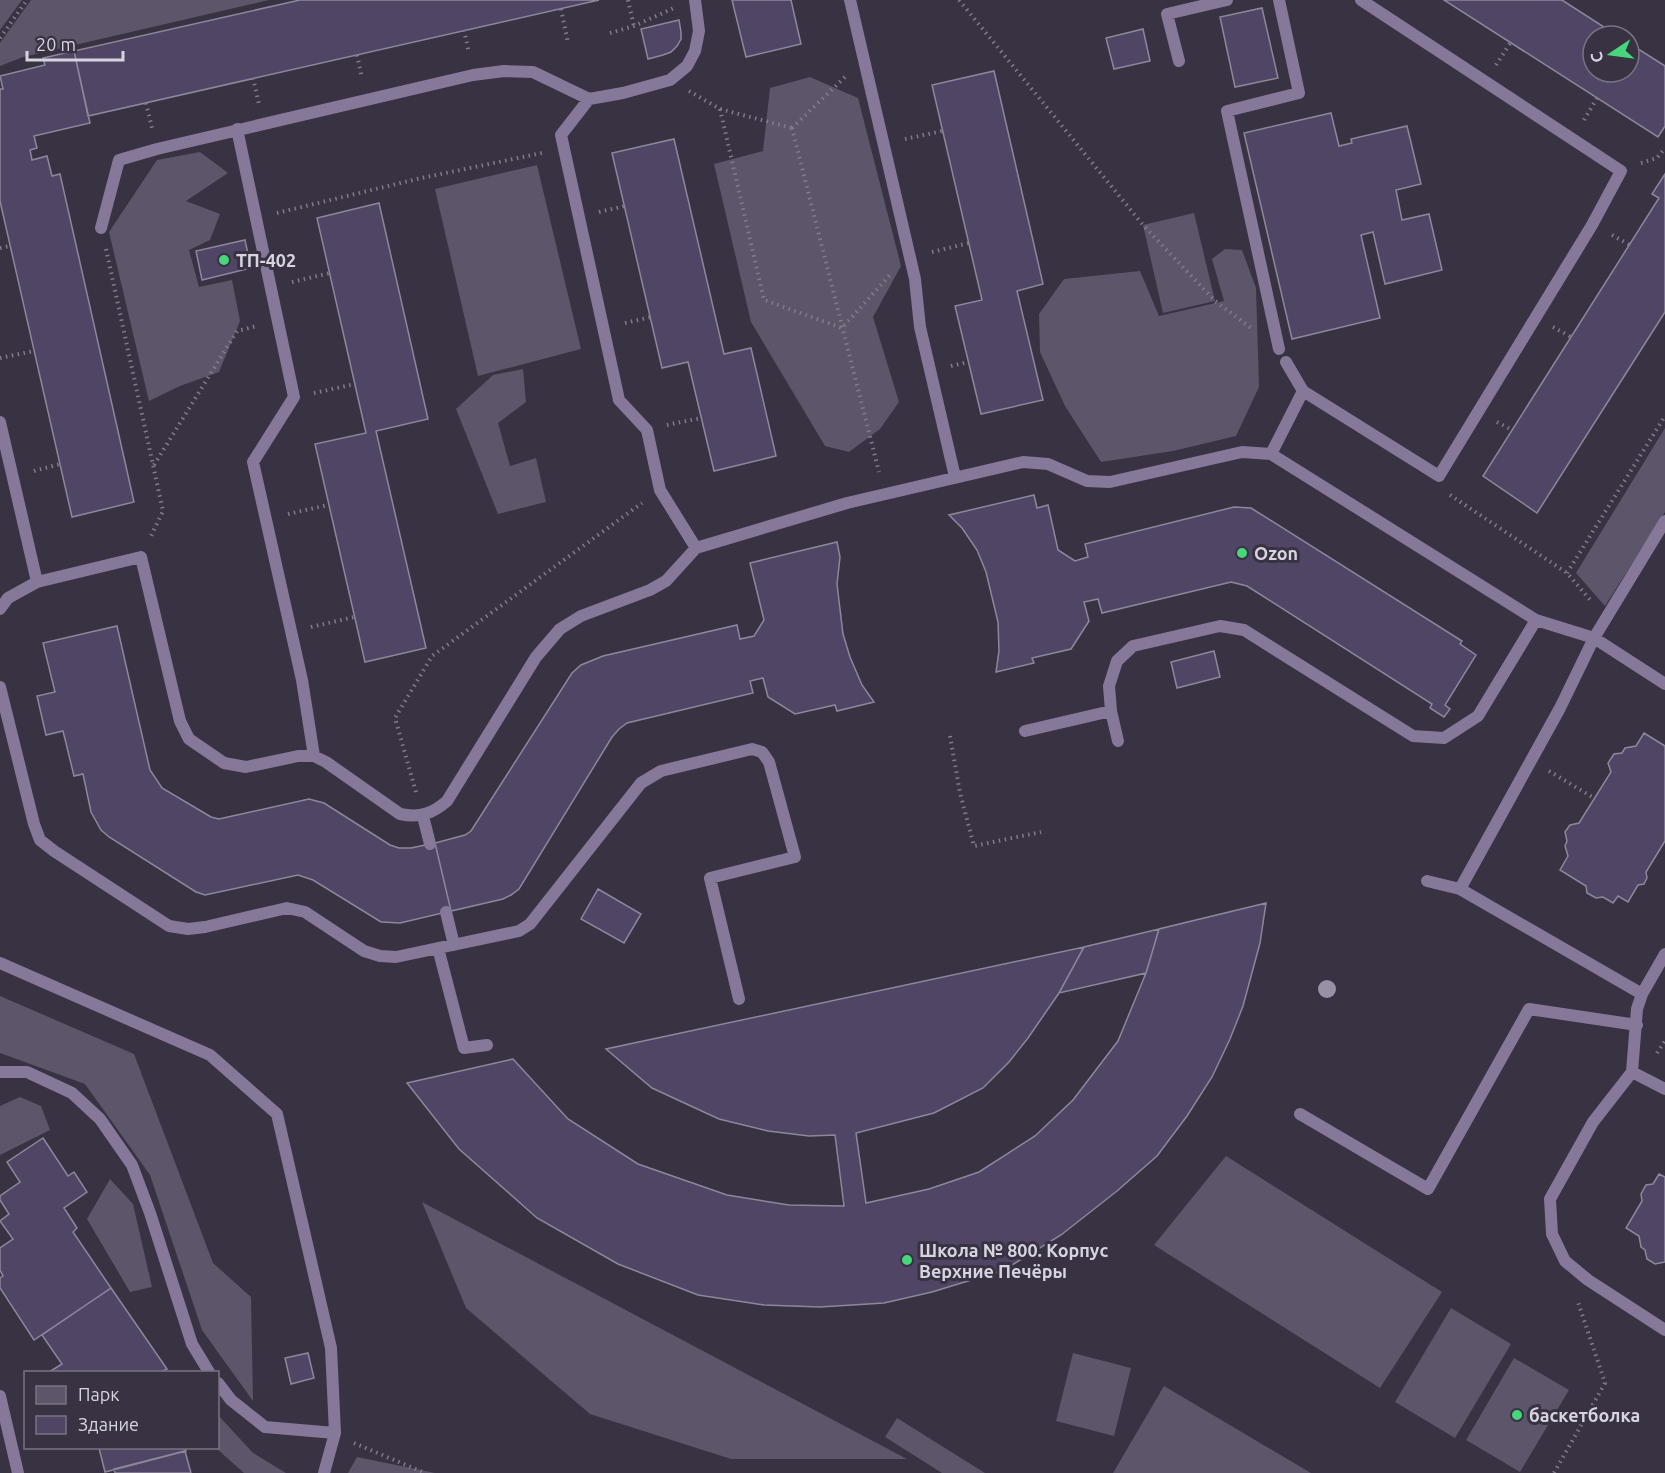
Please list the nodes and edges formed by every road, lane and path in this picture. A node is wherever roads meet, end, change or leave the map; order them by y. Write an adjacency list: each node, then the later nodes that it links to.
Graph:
1 (27, 0): 12 (path)
2 (628, 0): 10 (path)
3 (695, 0): 10 (path); 17 (lane)
4 (850, 0): 14 (lane)
5 (959, 0): 39 (path)
6 (1227, 0): 15 (lane)
7 (1279, 0): 39 (lane)
8 (1361, 0): 27 (lane)
9 (561, 9): 13 (path)
10 (634, 26): 11 (path)
11 (610, 33)
12 (0, 38)
13 (568, 43)
14 (864, 61): 16 (path); 24 (lane)
15 (1179, 61)
16 (845, 77): 18 (path); 22 (path)
17 (670, 80): 19 (lane); 20 (path)
18 (848, 89)
19 (589, 99): 21 (lane); 26 (lane)
20 (720, 109): 22 (path); 38 (path)
21 (237, 129): 28 (lane); 29 (lane)
22 (792, 129): 38 (path)
23 (942, 131): 24 (path)
24 (884, 144): 33 (lane)
25 (1665, 148): 27 (path)
26 (564, 149): 28 (path); 49 (lane)
27 (1621, 171): 52 (lane)
28 (256, 218): 36 (lane)
29 (101, 228): 51 (path)
30 (969, 243): 33 (path)
31 (10, 246): 32 (path)
32 (0, 248)
33 (910, 256): 53 (lane)
34 (888, 263): 38 (path)
35 (330, 273): 36 (path)
36 (272, 287): 37 (lane)
37 (279, 321): 45 (lane); 51 (path)
38 (842, 328): 55 (path)
39 (1279, 349)
40 (34, 351): 41 (path)
41 (0, 358)
42 (1286, 362): 44 (lane)
43 (355, 384): 45 (path)
44 (1303, 391): 50 (lane); 52 (lane)
45 (294, 397): 57 (lane)
46 (1665, 416): 61 (path)
47 (701, 418): 49 (path)
48 (0, 422): 62 (lane)
49 (647, 430): 54 (lane)
50 (1271, 454): 53 (lane); 66 (lane)
51 (153, 466): 60 (path)
52 (1439, 476): 61 (path)
53 (955, 477): 55 (lane)
54 (660, 490): 59 (lane); 78 (path)
55 (885, 494): 59 (lane)
56 (328, 505): 57 (path)
57 (266, 519): 67 (lane)
58 (1665, 521): 65 (lane)
59 (696, 548): 78 (lane)
60 (141, 557): 62 (lane); 75 (lane)
61 (1567, 573): 65 (path)
62 (37, 582): 63 (lane)
63 (0, 609)
64 (354, 617): 67 (path)
65 (1606, 618): 68 (lane)
66 (1536, 620): 68 (lane); 71 (lane)
67 (292, 632): 75 (lane)
68 (1594, 638): 69 (lane); 76 (lane)
69 (1665, 684)
70 (0, 687): 85 (lane)
71 (1111, 711): 72 (lane); 74 (lane)
72 (1025, 731)
73 (950, 735): 79 (path)
74 (1118, 741)
75 (314, 756): 78 (lane)
76 (1530, 760): 77 (path); 82 (lane)
77 (1594, 798)
78 (423, 816): 80 (lane)
79 (1041, 832)
80 (430, 844)
81 (1427, 880): 82 (lane)
82 (1460, 890): 88 (lane)
83 (446, 912): 84 (lane)
84 (454, 945): 85 (lane); 89 (lane)
85 (438, 948): 91 (lane)
86 (1665, 954): 88 (lane)
87 (0, 963): 101 (lane)
88 (1642, 994): 90 (lane)
89 (739, 999)
90 (1637, 1025): 93 (lane); 95 (lane)
91 (487, 1045)
92 (0, 1072): 98 (lane)
93 (1632, 1072): 94 (lane); 96 (lane)
94 (1665, 1089)
95 (1300, 1114)
96 (1565, 1261): 97 (lane); 105 (path)
97 (1665, 1330)
98 (208, 1371)
99 (219, 1384): 101 (lane)
100 (0, 1396): 102 (lane)
101 (335, 1433): 103 (lane); 104 (path)
102 (18, 1473)
103 (324, 1473)
104 (425, 1473)
105 (1554, 1473)

